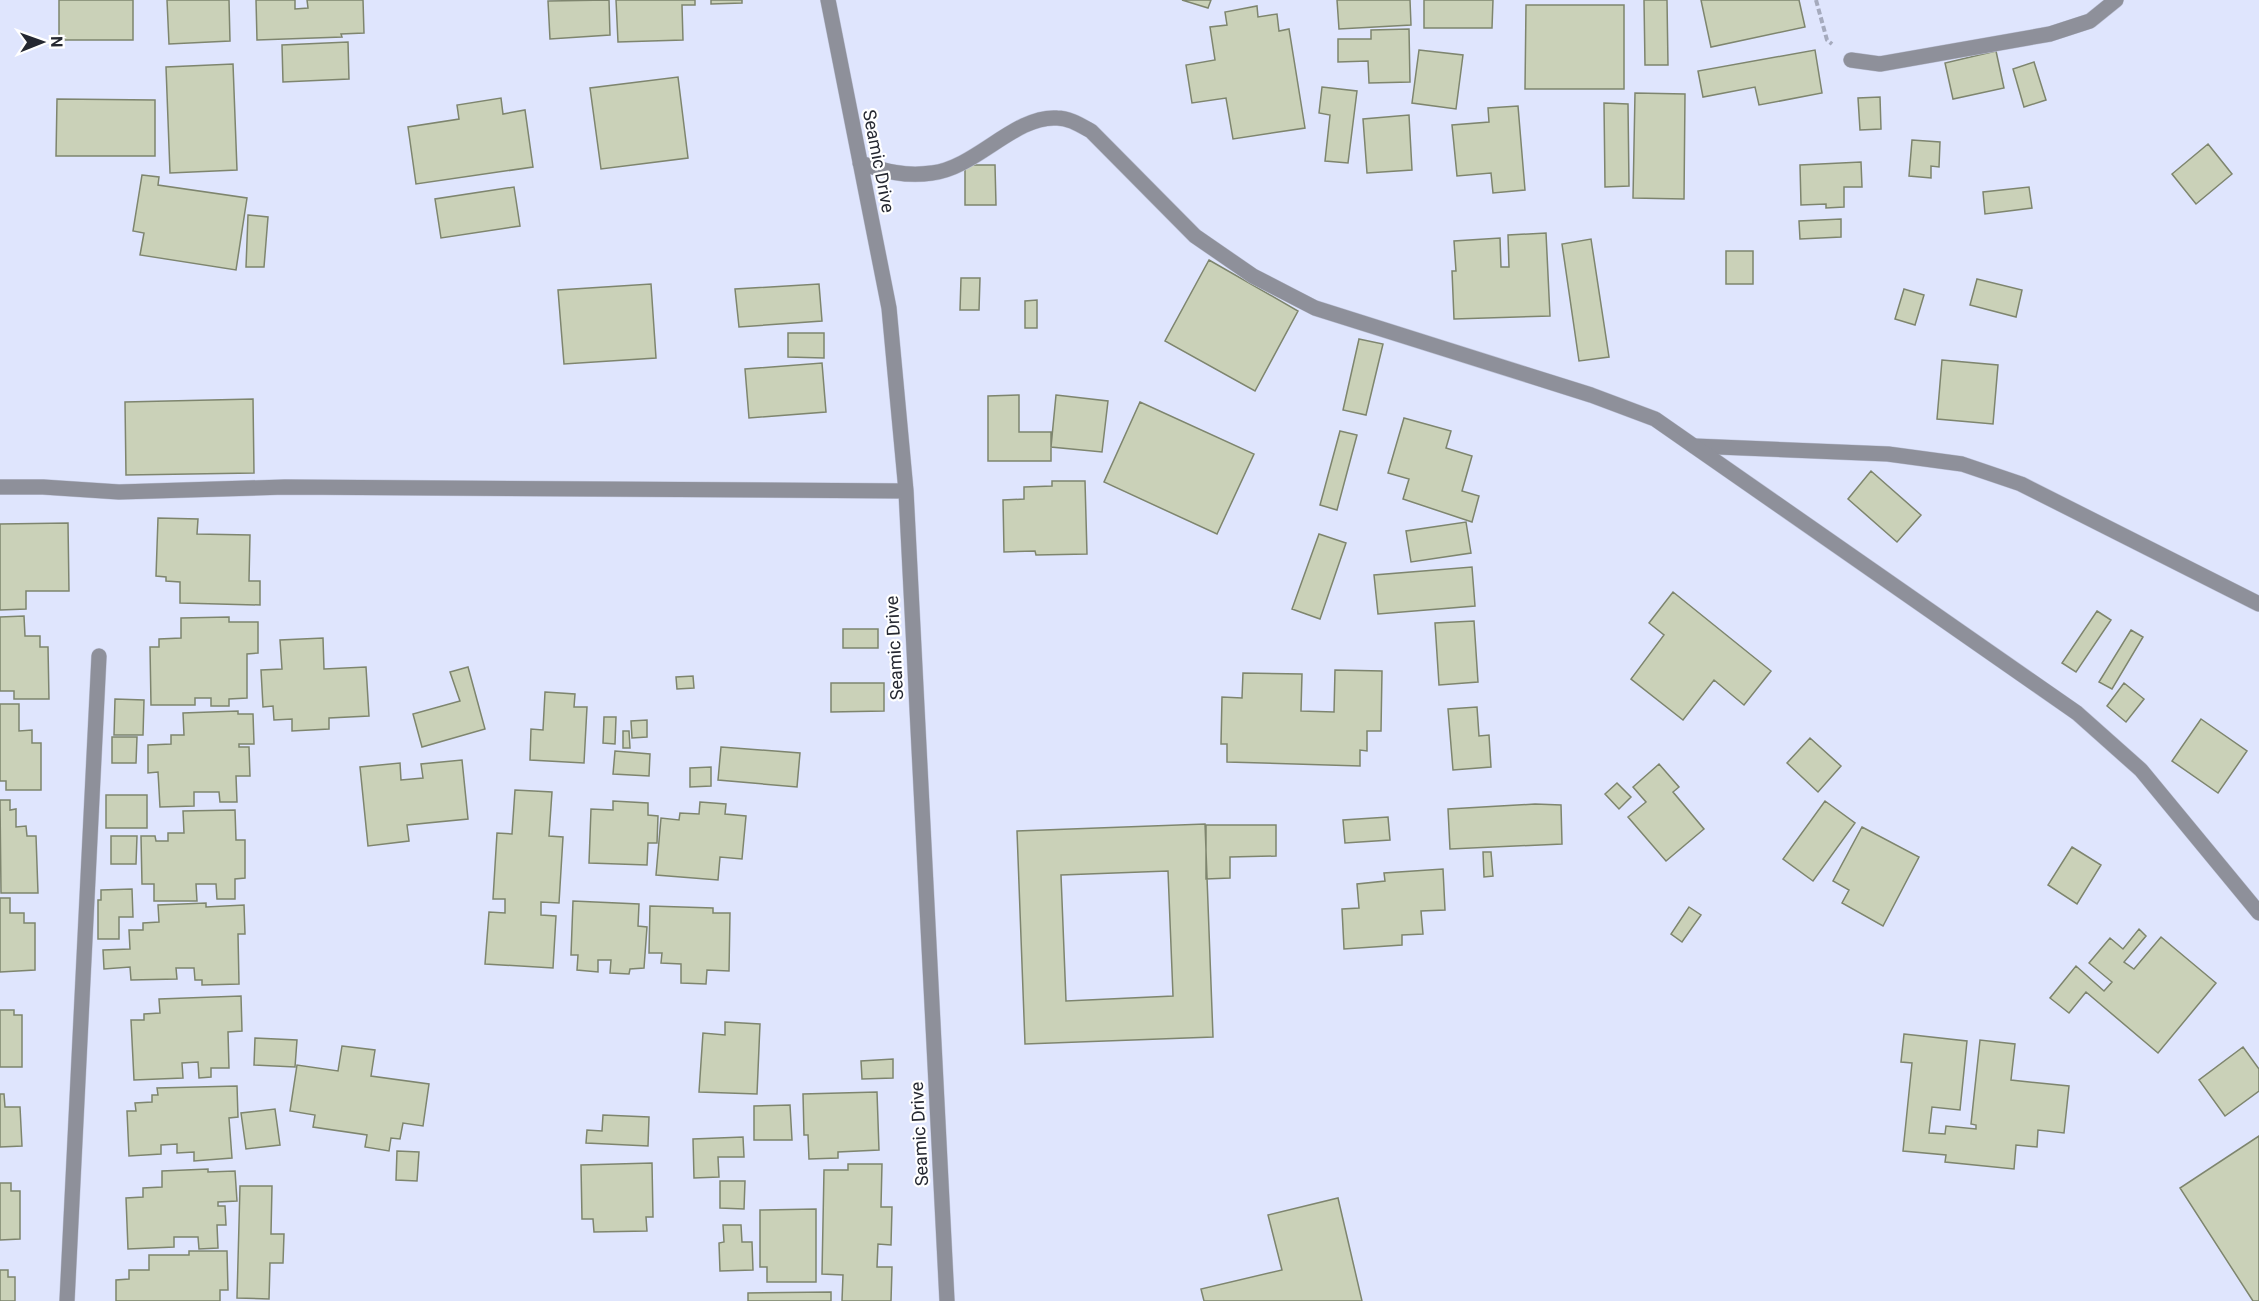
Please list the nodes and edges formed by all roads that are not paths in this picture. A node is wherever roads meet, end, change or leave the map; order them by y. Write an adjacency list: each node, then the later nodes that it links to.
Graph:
1 (828, 0): 4 (street, Seamic Drive)
2 (2116, 0): 3 (street)
3 (1851, 60)
4 (860, 163): 5 (street); 7 (street, Seamic Drive)
5 (1694, 446): 8 (street); 10 (street)
6 (0, 487): 7 (street)
7 (906, 491): 12 (street, Seamic Drive)
8 (2259, 604)
9 (99, 656): 11 (street)
10 (2259, 913)
11 (67, 1301)
12 (946, 1301)

